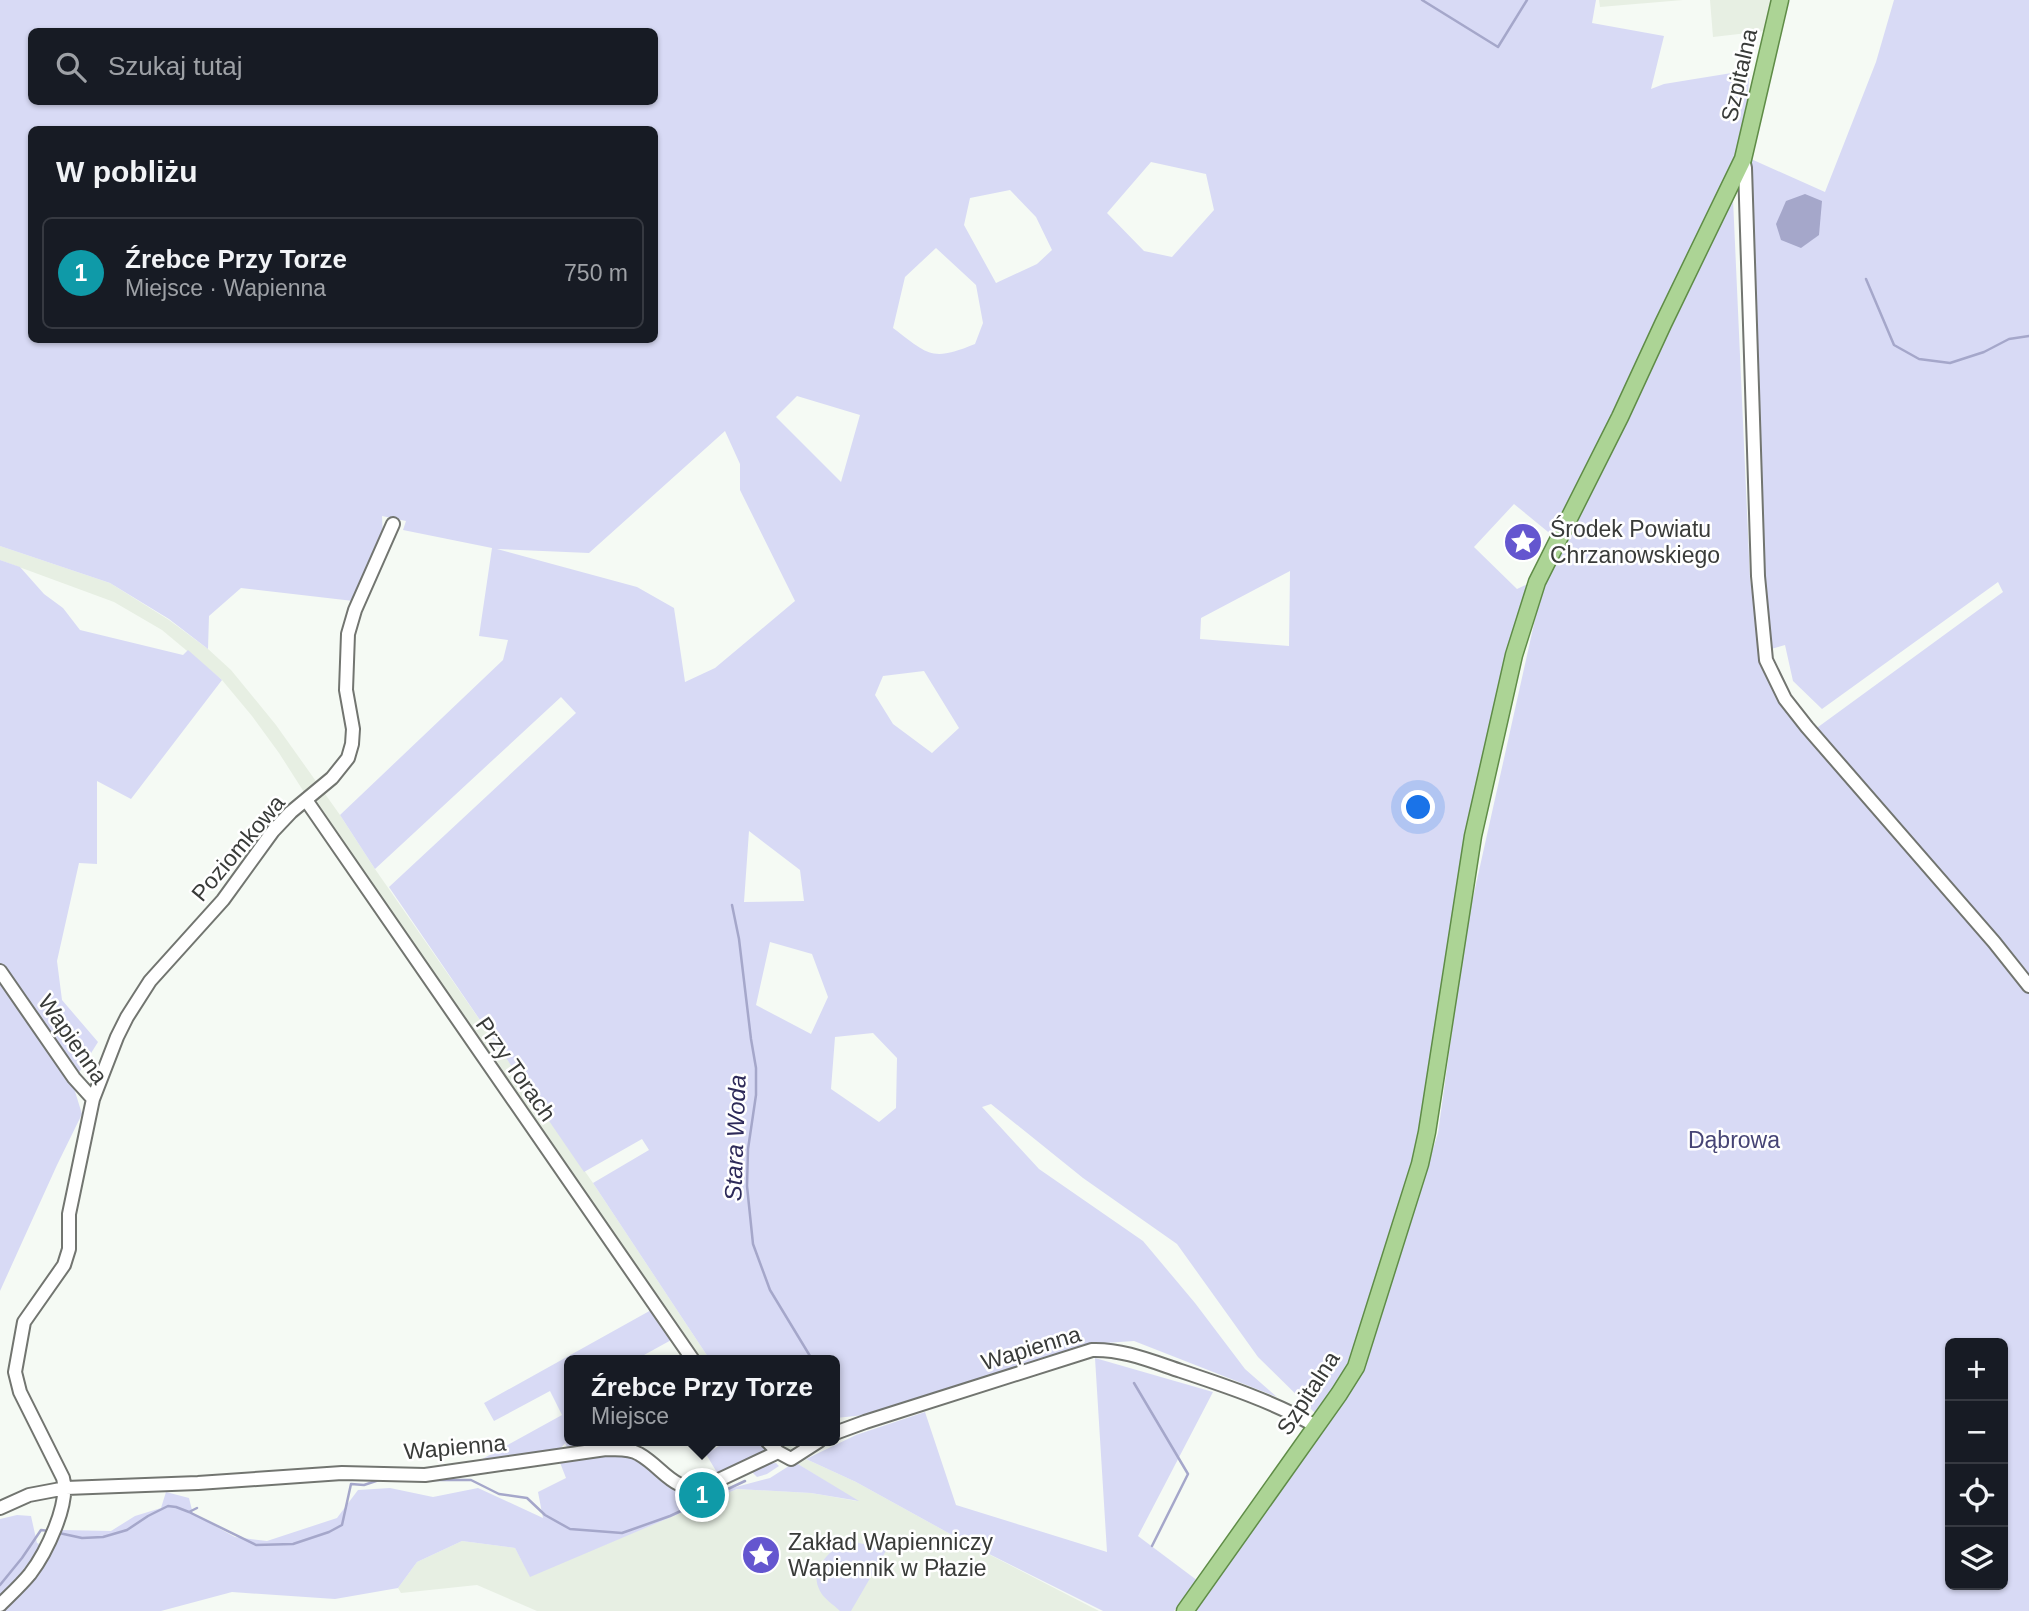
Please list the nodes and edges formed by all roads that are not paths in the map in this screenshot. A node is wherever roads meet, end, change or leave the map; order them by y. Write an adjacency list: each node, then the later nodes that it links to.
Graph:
1 (1780, 0): 2 (main road, Szpitalna)
2 (1743, 159): 6 (street); 9 (main road, Szpitalna)
3 (393, 524): 4 (street, Poziomkowa)
4 (306, 800): 7 (street, Poziomkowa); 8 (street, Przy Torach)
5 (0, 971): 7 (street, Wapienna)
6 (2029, 986)
7 (93, 1099): 14 (street, Wapienna)
8 (690, 1355)
9 (1316, 1426): 10 (street, Wapienna); 17 (main road, Szpitalna)
10 (840, 1431)
11 (772, 1446): 13 (street)
12 (811, 1446): 13 (street, Wapienna)
13 (778, 1452): 14 (street, Wapienna)
14 (66, 1488): 15 (street, Wapienna); 16 (street)
15 (0, 1508)
16 (0, 1605)
17 (1185, 1611)

